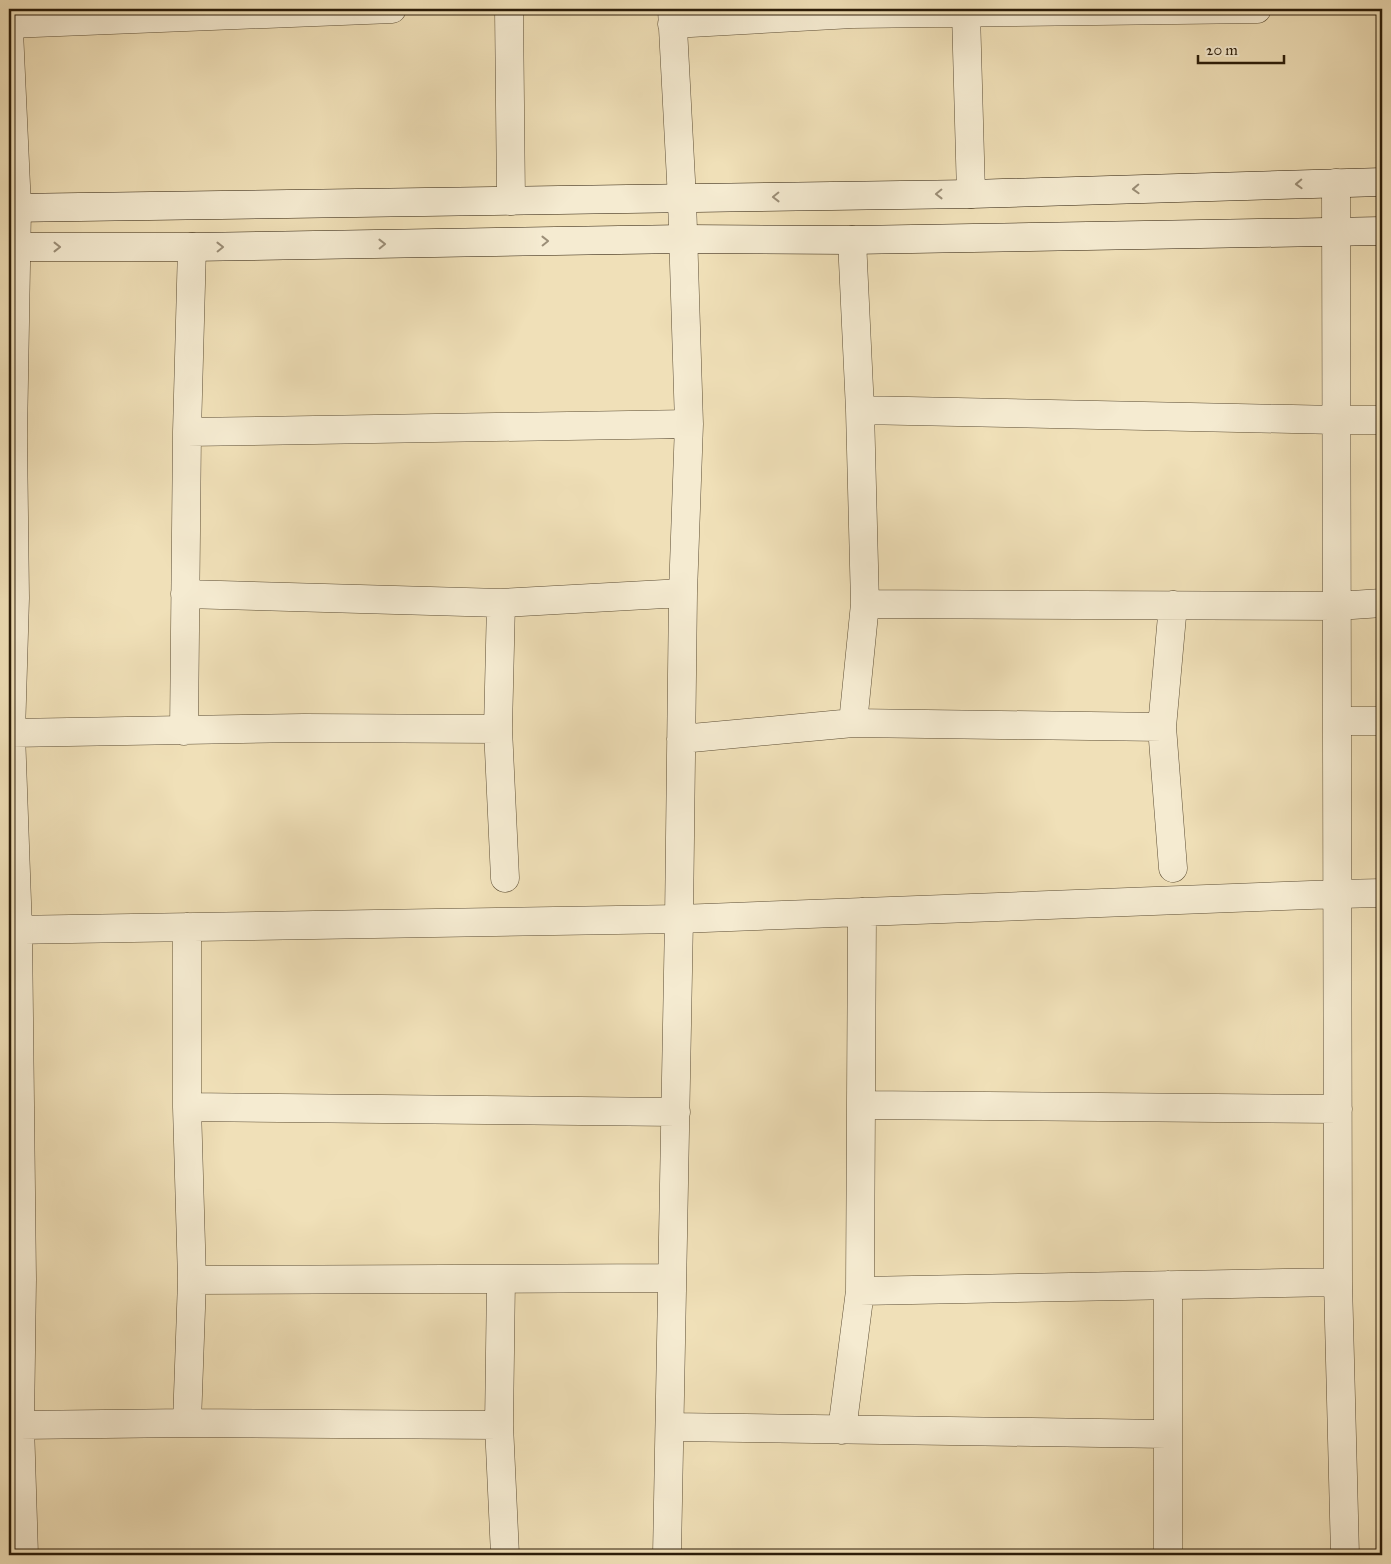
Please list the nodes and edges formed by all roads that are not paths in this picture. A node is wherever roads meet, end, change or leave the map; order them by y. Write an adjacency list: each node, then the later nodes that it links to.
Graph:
1 (392, 9): 5 (street)
2 (509, 9): 14 (street)
3 (1257, 9): 6 (street)
4 (852, 11): 6 (street); 7 (street)
5 (192, 12): 8 (street)
6 (966, 13): 12 (street)
7 (672, 16): 13 (street)
8 (9, 24)
9 (9, 31): 15 (street)
10 (1382, 182): 11 (street)
11 (1336, 183): 12 (street, one-way to 12); 17 (street)
12 (971, 194): 13 (street, one-way to 13)
13 (682, 199): 14 (street); 18 (street)
14 (511, 201): 15 (street)
15 (13, 208): 20 (street)
16 (1382, 231): 17 (street)
17 (1336, 232): 19 (street); 23 (street)
18 (683, 238): 19 (street); 21 (street, one-way to 18); 25 (street)
19 (852, 240): 22 (street)
20 (12, 247): 21 (street, one-way to 21); 27 (street)
21 (192, 247): 26 (street)
22 (860, 410): 23 (street); 33 (street)
23 (1337, 420): 24 (street); 35 (street)
24 (1382, 420)
25 (689, 424): 26 (street); 28 (street)
26 (187, 432): 29 (street)
27 (11, 436): 30 (street)
28 (683, 593): 31 (street); 43 (street)
29 (186, 594): 31 (street); 41 (street)
30 (12, 598): 42 (street)
31 (501, 603): 40 (street)
32 (1382, 603): 35 (street)
33 (865, 604): 34 (street); 38 (street)
34 (1173, 605): 35 (street); 39 (street)
35 (1338, 606): 36 (street)
36 (1338, 721): 37 (street); 47 (street)
37 (1382, 721)
38 (853, 723): 39 (street); 43 (street)
39 (1162, 727): 44 (street)
40 (498, 729): 41 (street); 45 (street)
41 (184, 731): 42 (street)
42 (11, 733): 51 (street)
43 (681, 739): 49 (street)
44 (1173, 868)
45 (505, 878)
46 (1382, 893): 47 (street)
47 (1338, 894): 48 (street); 54 (street)
48 (862, 912): 49 (street); 52 (street)
49 (679, 919): 50 (street); 56 (street)
50 (188, 927): 51 (street); 53 (street)
51 (14, 930): 55 (street)
52 (860, 1105): 54 (street); 63 (street)
53 (187, 1107): 56 (street); 60 (street)
54 (1338, 1109): 61 (street)
55 (14, 1111): 58 (street)
56 (676, 1112): 57 (street)
57 (672, 1278): 59 (street); 67 (street)
58 (15, 1279): 66 (street)
59 (501, 1279): 60 (street); 65 (street)
60 (192, 1280): 64 (street)
61 (1338, 1282): 62 (street); 74 (street)
62 (1168, 1285): 63 (street); 69 (street)
63 (860, 1291): 68 (street)
64 (187, 1423): 65 (street); 66 (street)
65 (499, 1424): 71 (street)
66 (20, 1425): 70 (street)
67 (670, 1427): 68 (street); 72 (street)
68 (842, 1430): 69 (street)
69 (1167, 1434): 73 (street)
70 (24, 1555)
71 (505, 1555)
72 (667, 1555)
73 (1168, 1555)
74 (1345, 1555)

